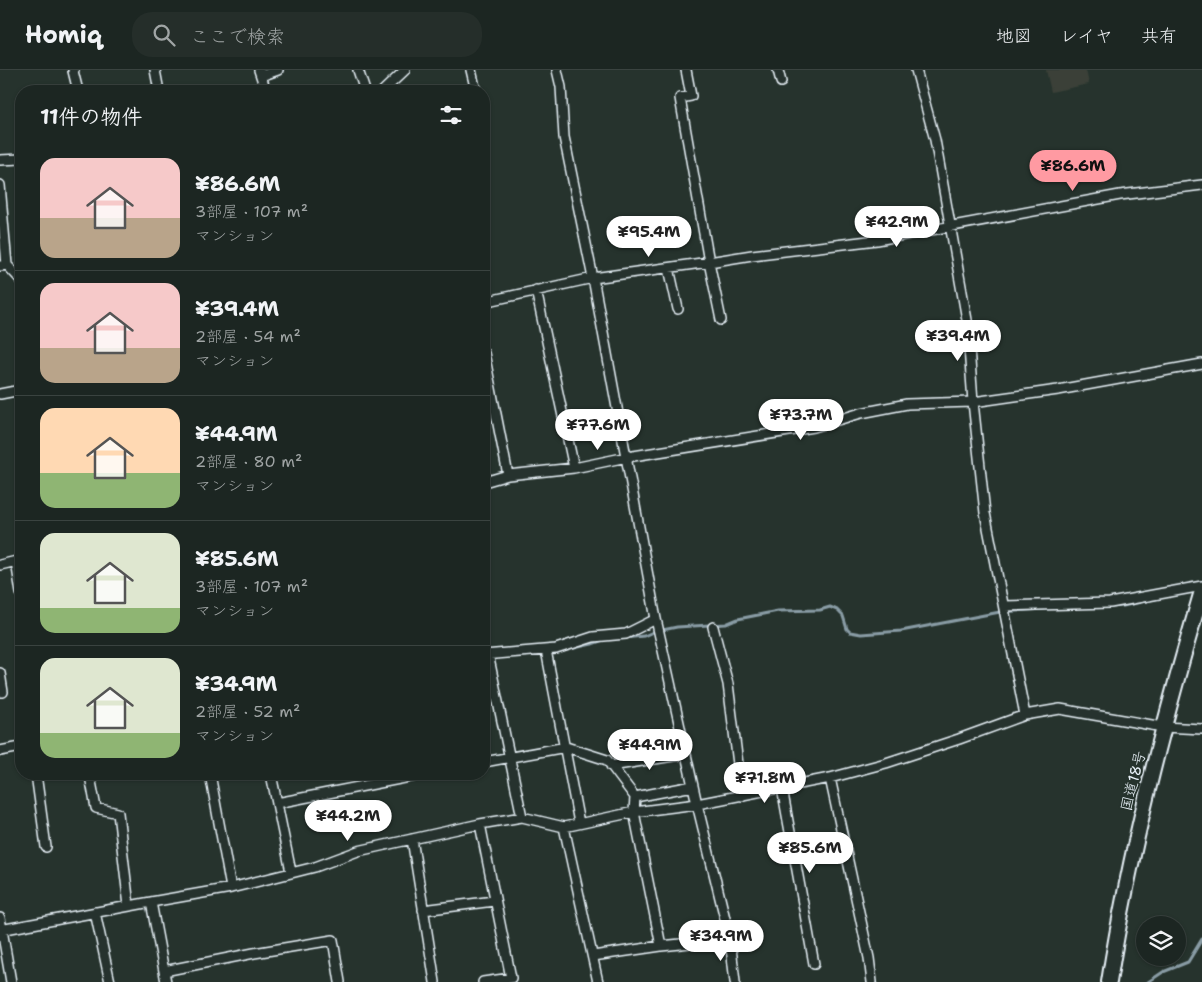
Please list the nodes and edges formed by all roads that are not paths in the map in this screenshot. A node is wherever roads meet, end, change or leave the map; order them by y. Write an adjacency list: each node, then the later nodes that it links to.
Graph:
1 (74, 70): 13 (street)
2 (155, 70): 14 (street)
3 (278, 70): 11 (street)
4 (358, 70): 16 (street)
5 (405, 70): 17 (street)
6 (471, 70): 18 (street)
7 (557, 70): 28 (street)
8 (686, 70): 24 (street)
9 (778, 70): 12 (street)
10 (916, 70): 23 (street)
11 (260, 73): 15 (street)
12 (781, 82)
13 (76, 85)
14 (158, 85)
15 (264, 85)
16 (363, 85)
17 (389, 85)
18 (475, 85)
19 (15, 159): 20 (street)
20 (0, 160)
21 (0, 185): 25 (street)
22 (1202, 186): 23 (street)
23 (949, 228): 24 (street); 37 (street)
24 (709, 262): 26 (street); 32 (street)
25 (4, 265): 27 (street)
26 (669, 268): 28 (street); 31 (street)
27 (15, 275)
28 (593, 278): 29 (street); 38 (street)
29 (536, 290): 30 (street); 39 (street)
30 (490, 301)
31 (678, 309)
32 (721, 320)
33 (1202, 364): 37 (street)
34 (490, 384): 40 (street)
35 (15, 391): 36 (street)
36 (0, 394)
37 (973, 402): 38 (street); 46 (street)
38 (627, 457): 39 (street); 47 (street)
39 (574, 468): 40 (street)
40 (508, 476): 41 (street)
41 (490, 480)
42 (15, 562): 43 (street)
43 (0, 564)
44 (1202, 586): 46 (street)
45 (1202, 591): 55 (highway, 国道18号)
46 (1004, 606): 54 (street)
47 (656, 619): 49 (street); 60 (street)
48 (713, 627): 72 (street)
49 (546, 650): 50 (street); 57 (street)
50 (490, 655)
51 (490, 673): 61 (street)
52 (0, 674): 53 (street)
53 (0, 692)
54 (1025, 715): 55 (street); 64 (street)
55 (1163, 727): 56 (street); 106 (highway, 国道18号)
56 (1202, 729)
57 (566, 746): 61 (street); 63 (street); 78 (street)
58 (15, 748): 59 (street)
59 (0, 751)
60 (686, 754): 63 (street); 70 (street)
61 (509, 757): 62 (street); 77 (street)
62 (490, 761)
63 (611, 766): 73 (street)
64 (830, 778): 71 (street); 105 (street)
65 (37, 780): 82 (street)
66 (91, 780): 87 (street)
67 (211, 780): 84 (street)
68 (272, 780): 74 (street)
69 (394, 780): 74 (street)
70 (693, 786): 73 (street); 75 (street)
71 (782, 788): 72 (street); 95 (street)
72 (742, 796): 75 (street)
73 (635, 797): 76 (street)
74 (277, 803): 83 (street)
75 (697, 804): 76 (street); 92 (street)
76 (634, 812): 78 (street); 93 (street)
77 (522, 817): 79 (street); 80 (street)
78 (579, 823): 80 (street)
79 (480, 824): 81 (street); 85 (street)
80 (564, 827): 94 (street)
81 (412, 839): 83 (street); 88 (street)
82 (46, 847)
83 (291, 872): 84 (street)
84 (231, 888): 86 (street)
85 (494, 900): 88 (street); 102 (street)
86 (151, 902): 87 (street); 96 (street)
87 (129, 906): 89 (street)
88 (422, 910): 101 (street)
89 (95, 912): 91 (street); 98 (street)
90 (0, 918): 91 (street)
91 (1, 930): 97 (street)
92 (730, 939): 93 (street); 104 (street)
93 (661, 946): 94 (street)
94 (593, 956): 103 (street)
95 (814, 964)
96 (164, 971): 99 (street); 100 (street)
97 (11, 982)
98 (110, 982)
99 (166, 982)
100 (340, 982)
101 (435, 982)
102 (483, 982)
103 (598, 982)
104 (735, 982)
105 (872, 982)
106 (1109, 982)

